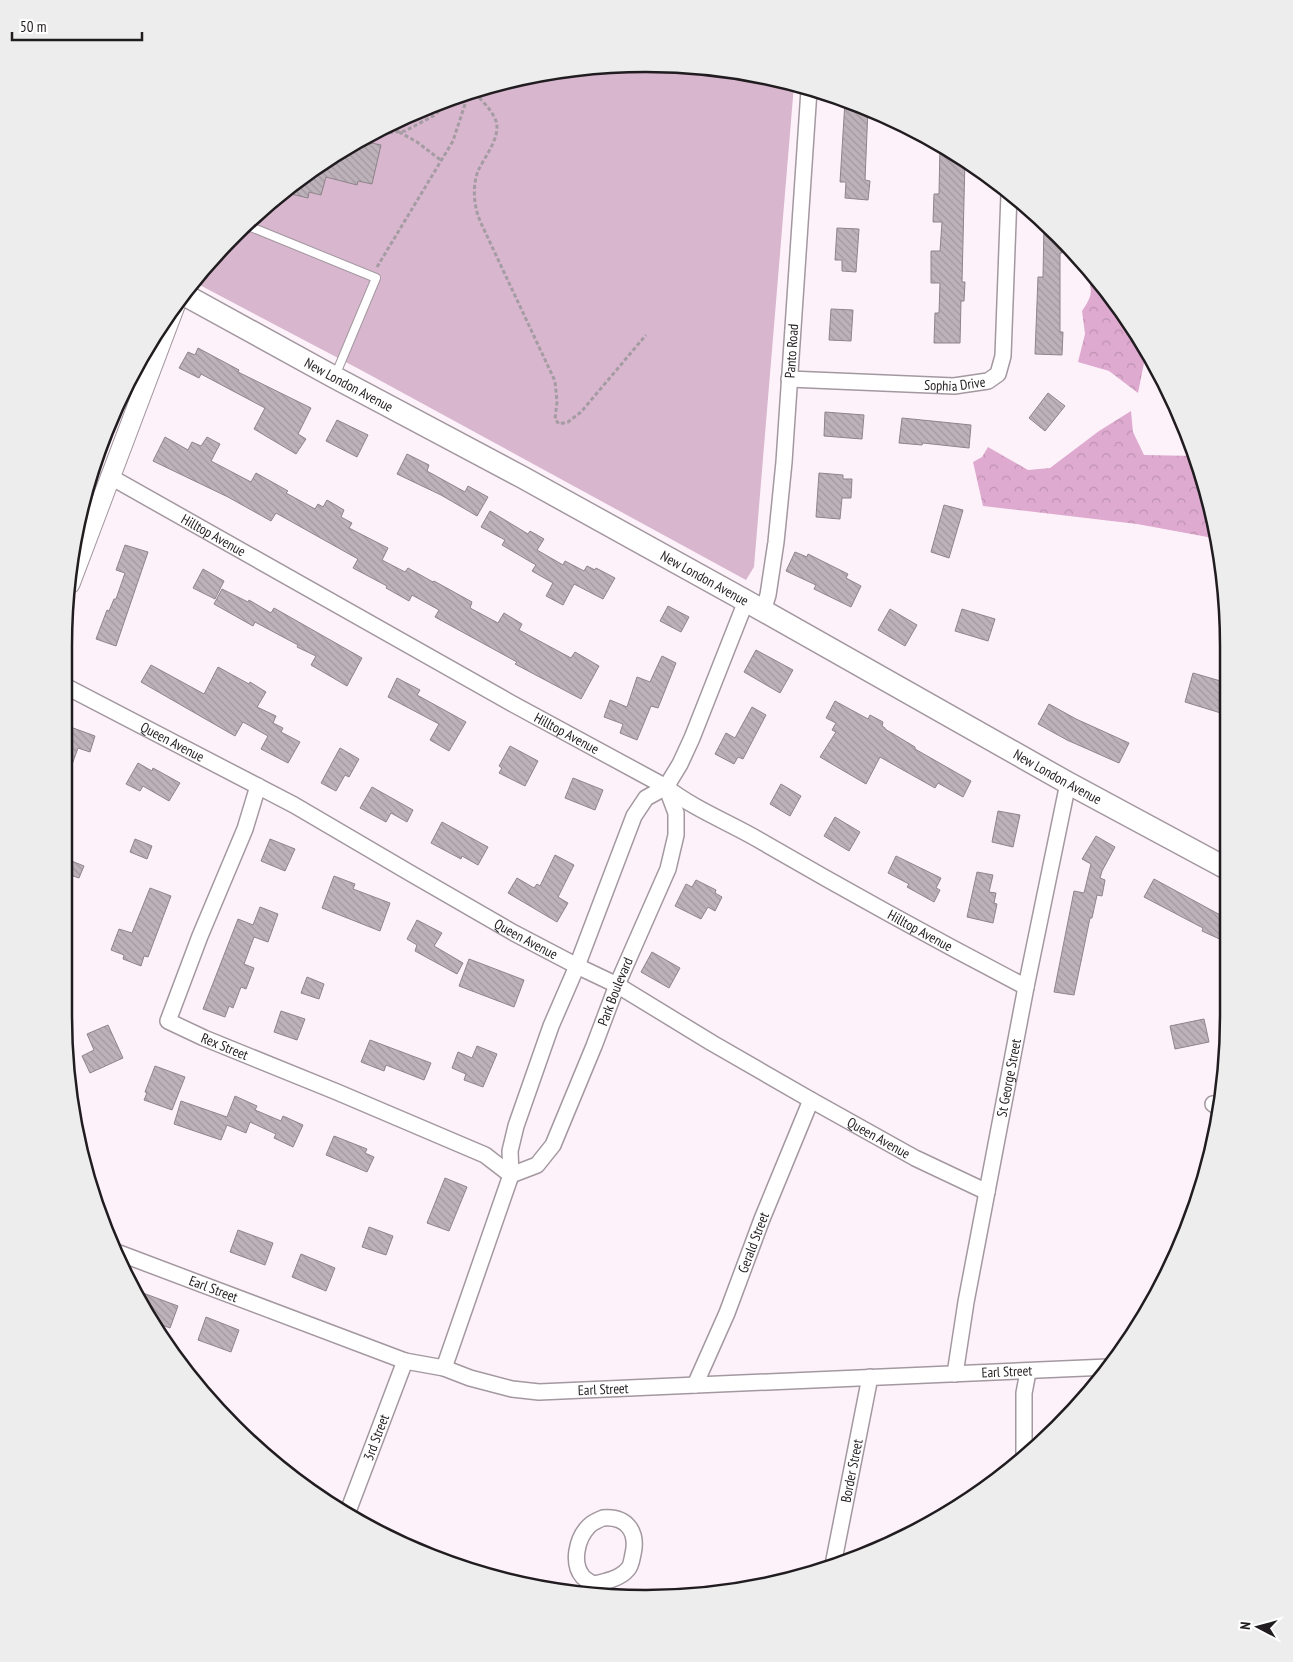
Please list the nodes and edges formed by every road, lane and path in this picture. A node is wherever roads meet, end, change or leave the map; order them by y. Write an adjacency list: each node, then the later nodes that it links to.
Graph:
1 (809, 96): 15 (street, Panto Road)
2 (479, 98): 12 (path)
3 (466, 102): 7 (path)
4 (438, 112): 5 (path)
5 (398, 132): 6 (path); 7 (path)
6 (392, 133)
7 (442, 161): 10 (path)
8 (1009, 202): 15 (street, Sophia Drive)
9 (254, 228): 10 (lane)
10 (371, 276): 14 (lane)
11 (190, 298): 14 (main road, New London Avenue)
12 (646, 335)
13 (163, 337): 16 (street)
14 (334, 377): 18 (main road, New London Avenue)
15 (789, 379): 18 (street, Panto Road)
16 (110, 476): 17 (street); 22 (street, Hilltop Avenue)
17 (80, 558)
18 (754, 606): 20 (main road, New London Avenue); 22 (street)
19 (72, 690): 21 (street, Queen Avenue)
20 (1068, 783): 23 (main road, New London Avenue); 26 (street, St George Street)
21 (258, 786): 24 (street, Queen Avenue); 28 (street, Rex Street)
22 (666, 788): 24 (street); 25 (street, Park Boulevard); 26 (street, Hilltop Avenue)
23 (1220, 865)
24 (577, 966): 25 (street, Queen Avenue); 28 (street)
25 (617, 985): 27 (street, Queen Avenue); 28 (street, Park Boulevard)
26 (1026, 987): 29 (street, St George Street)
27 (811, 1100): 29 (street, Queen Avenue); 37 (street, Gerald Street)
28 (511, 1175): 32 (street)
29 (987, 1192): 35 (street, St George Street)
30 (128, 1261): 31 (street, Earl Street)
31 (405, 1361): 32 (street, Earl Street); 39 (street, 3rd Street)
32 (444, 1368): 37 (street, Earl Street)
33 (1100, 1368): 34 (street, Earl Street)
34 (1028, 1372): 35 (street, Earl Street); 38 (street)
35 (955, 1374): 36 (street, Earl Street)
36 (870, 1377): 37 (street, Earl Street); 40 (street, Border Street)
37 (695, 1385)
38 (1024, 1448)
39 (350, 1507)
40 (834, 1558)
41 (591, 1587): 42 (street)
42 (595, 1587)

